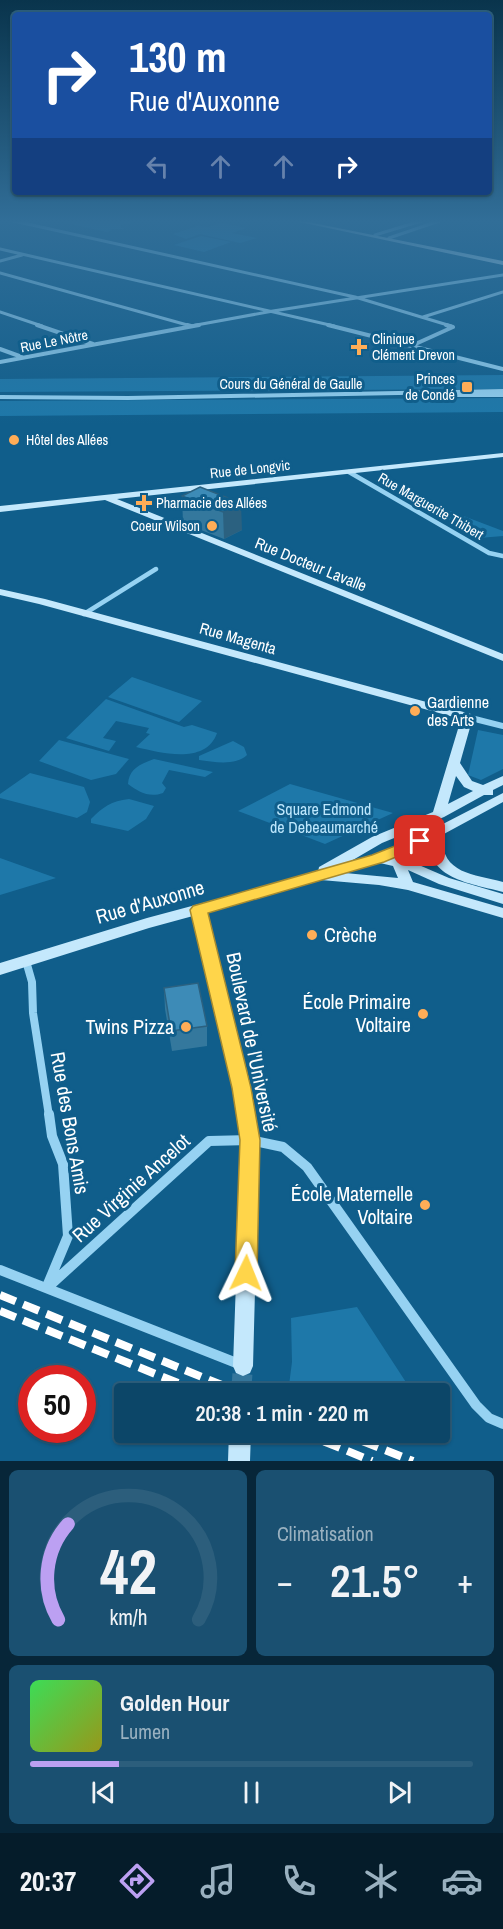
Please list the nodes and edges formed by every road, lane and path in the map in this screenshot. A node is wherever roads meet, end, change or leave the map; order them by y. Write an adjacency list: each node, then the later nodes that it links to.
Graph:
1 (58, 289): 10 (street)
2 (177, 289): 7 (street)
3 (321, 289): 6 (street)
4 (408, 289): 6 (street, Rue Le Nôtre)
5 (503, 292): 9 (street)
6 (355, 297): 7 (street, Rue Le Nôtre); 9 (street)
7 (273, 311): 10 (street, Rue Le Nôtre); 12 (street)
8 (0, 312): 11 (street)
9 (422, 317): 12 (street)
10 (194, 327): 11 (street, Rue Le Nôtre)
11 (94, 344): 14 (street, Rue Le Nôtre)
12 (411, 346): 17 (street)
13 (0, 349): 14 (street)
14 (23, 357): 15 (street, Rue Le Nôtre)
15 (0, 362)
16 (503, 363): 17 (street)
17 (493, 367): 18 (street)
18 (503, 369)
19 (503, 393): 20 (street, Cours du Général de Gaulle)
20 (0, 397)
21 (503, 455): 22 (street, Rue de Longvic)
22 (349, 472): 23 (street, Rue de Longvic); 25 (street, Rue Marguerite Thibert)
23 (107, 498): 24 (street, Rue de Longvic); 29 (street, Rue Docteur Lavalle)
24 (0, 509)
25 (503, 556)
26 (156, 569): 28 (street)
27 (0, 592): 28 (street, Rue Magenta)
28 (84, 614): 30 (street, Rue Magenta)
29 (503, 658)
30 (467, 717): 31 (street); 32 (street)
31 (503, 726)
32 (455, 765): 34 (street); 36 (street)
33 (503, 780): 34 (street, Rue d'Auxonne)
34 (484, 790): 35 (street); 36 (street, Rue d'Auxonne)
35 (502, 797): 38 (street)
36 (439, 814): 37 (street, Rue d'Auxonne)
37 (410, 826): 39 (street, Rue d'Auxonne); 40 (street)
38 (435, 833): 40 (street); 44 (street)
39 (344, 856): 41 (street); 42 (street, Rue d'Auxonne)
40 (397, 857): 41 (street); 43 (street); 45 (street)
41 (378, 859): 42 (street, Rue d'Auxonne)
42 (313, 877): 43 (street); 46 (street, Rue d'Auxonne)
43 (408, 885): 47 (street)
44 (503, 887)
45 (503, 899)
46 (199, 910): 48 (street, Rue d'Auxonne); 50 (street, Boulevard de l'Université)
47 (503, 913)
48 (26, 961): 49 (street, Rue d'Auxonne); 52 (street, Rue des Bons Amis)
49 (0, 969)
50 (250, 1140): 52 (street, Rue Virginie Ancelot); 53 (street, Boulevard de l'Université); 54 (street, Rue Virginie Ancelot)
51 (0, 1270): 52 (street)
52 (47, 1288): 53 (street)
53 (243, 1366)
54 (503, 1424)
55 (240, 1443): 56 (street)
56 (239, 1461)

